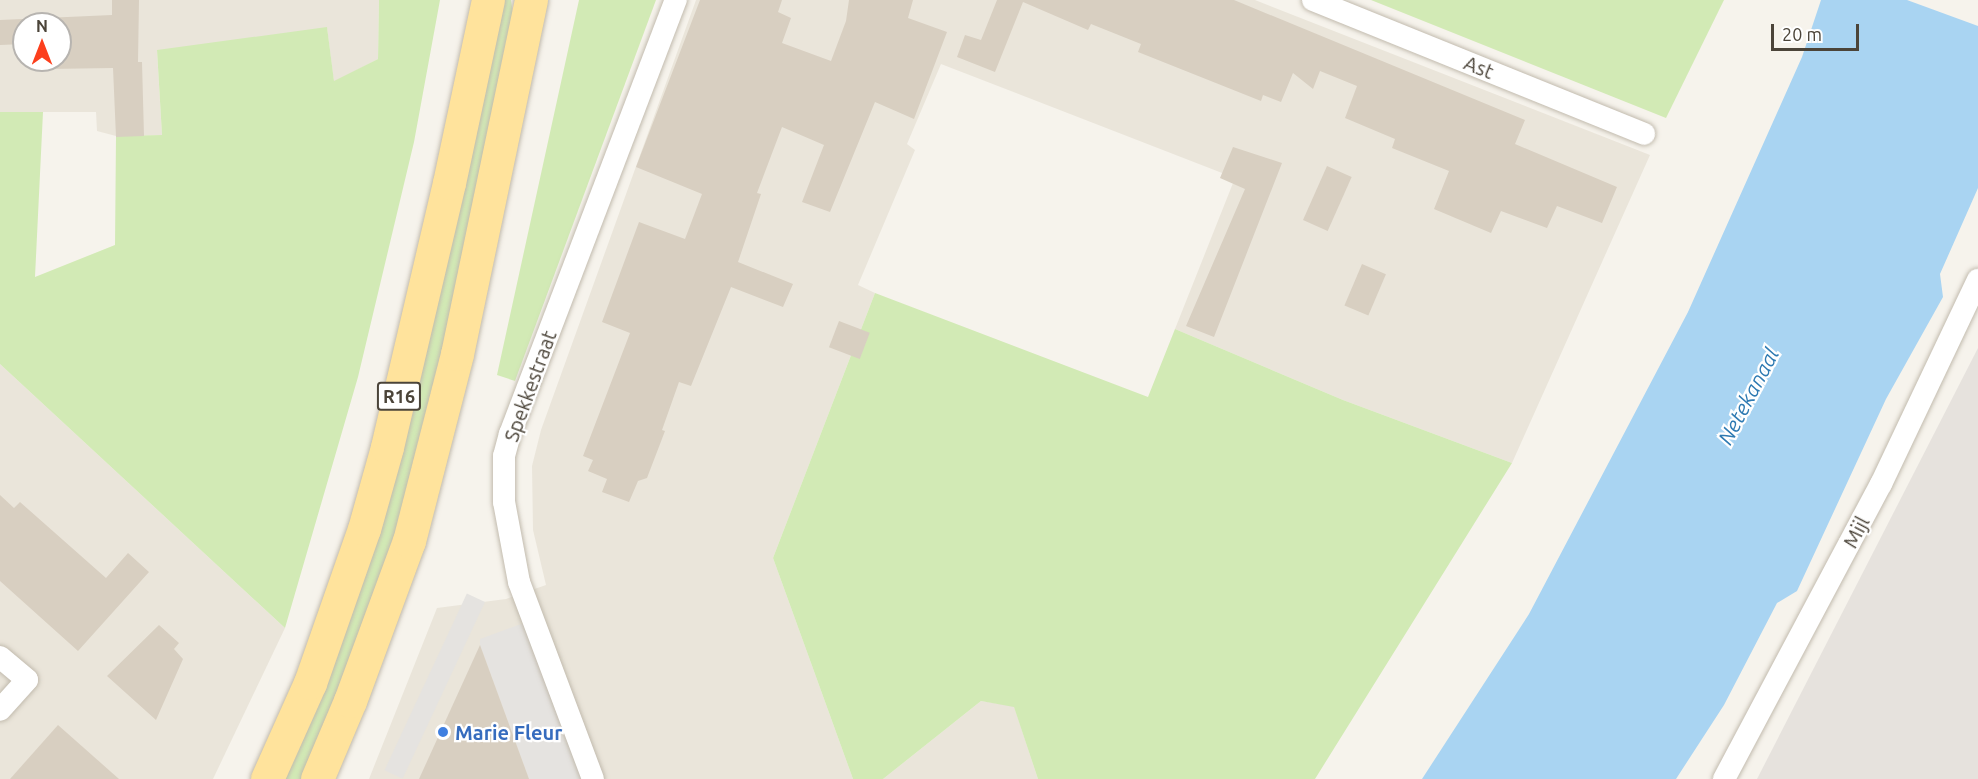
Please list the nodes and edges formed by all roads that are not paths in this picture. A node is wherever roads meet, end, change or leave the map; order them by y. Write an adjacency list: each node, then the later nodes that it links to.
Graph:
1 (488, 0): 9 (main road, R16)
2 (531, 0): 10 (main road, R16)
3 (676, 0): 11 (street, Spekkestraat)
4 (1313, 0): 5 (street, Ast)
5 (1644, 134)
6 (1978, 280): 12 (street, Mijl)
7 (0, 657): 8 (street)
8 (0, 710)
9 (267, 779)
10 (317, 779)
11 (593, 779)
12 (1724, 779)

